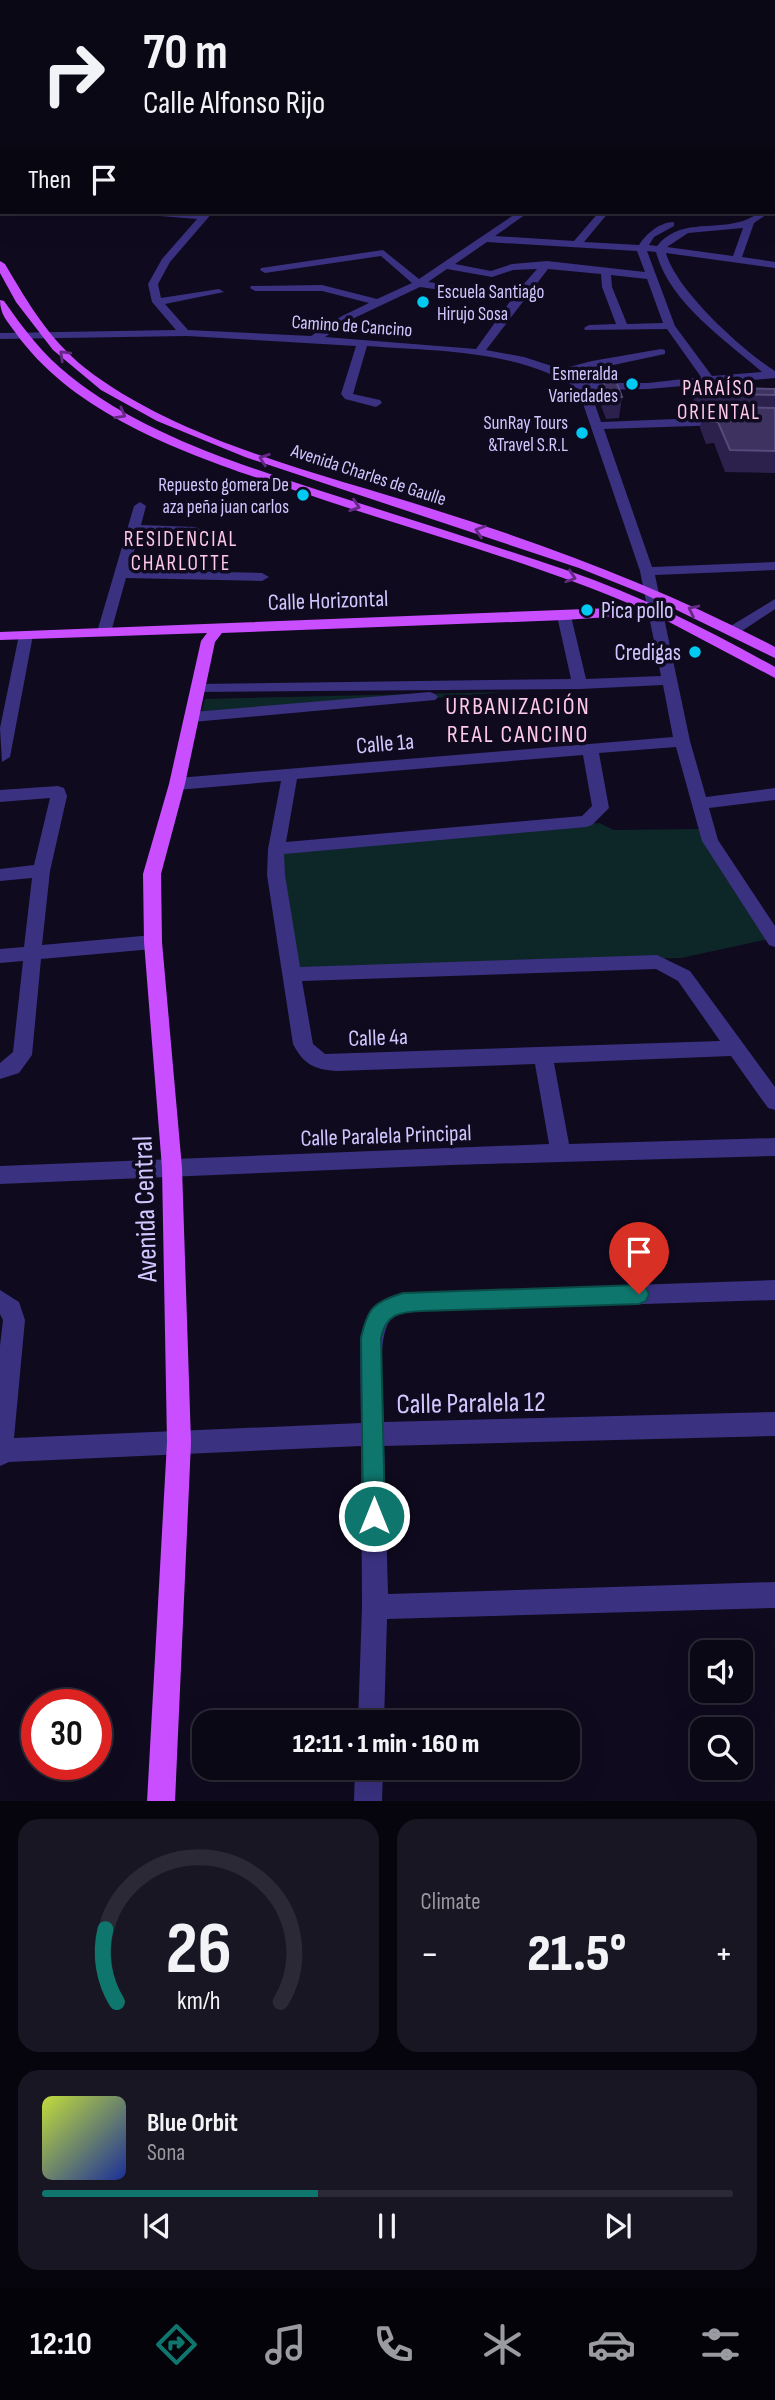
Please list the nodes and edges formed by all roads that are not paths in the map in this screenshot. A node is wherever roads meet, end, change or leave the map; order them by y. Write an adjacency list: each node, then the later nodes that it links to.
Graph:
1 (206, 214): 26 (street)
2 (521, 214): 7 (street)
3 (602, 214): 9 (street)
4 (762, 214): 5 (street)
5 (748, 223): 11 (street); 12 (street)
6 (671, 224): 10 (street)
7 (488, 239): 8 (street); 16 (street)
8 (546, 241): 9 (street); 17 (street)
9 (578, 242): 10 (street)
10 (641, 249): 11 (street); 20 (street)
11 (660, 249): 12 (street); 41 (street)
12 (737, 258): 14 (street)
13 (330, 261): 18 (street); 21 (street); 23 (street)
14 (774, 263)
15 (0, 264): 33 (main road, Avenida Charles de Gaulle)
16 (447, 266): 17 (street); 21 (street)
17 (545, 266): 19 (street); 25 (street)
18 (265, 270)
19 (606, 272): 20 (street); 29 (street)
20 (649, 276): 30 (street)
21 (419, 284): 25 (street); 28 (street)
22 (255, 288): 23 (street)
23 (322, 288): 28 (street)
24 (219, 292): 26 (street)
25 (517, 298): 39 (street)
26 (157, 302): 32 (street)
27 (0, 303): 35 (main road, Avenida Charles de Gaulle)
28 (379, 303): 36 (street)
29 (622, 326): 30 (street); 31 (street)
30 (670, 326): 42 (street)
31 (589, 328)
32 (185, 333): 33 (street, Camino de Cancino); 36 (street, Camino de Cancino)
33 (44, 335): 35 (street, Camino de Cancino); 54 (main road, Avenida Charles de Gaulle, one-way to 33)
34 (0, 336): 35 (street, Camino de Cancino)
35 (21, 336): 56 (main road, Avenida Charles de Gaulle, one-way to 56)
36 (314, 339): 37 (street, Camino de Cancino)
37 (362, 342): 39 (street, Camino de Cancino); 44 (street)
38 (661, 352): 40 (street)
39 (478, 354): 40 (street, Camino de Cancino)
40 (564, 372): 43 (street, Camino de Cancino)
41 (774, 375): 42 (street)
42 (709, 380): 43 (street)
43 (583, 387): 46 (street)
44 (376, 403)
45 (743, 422): 46 (street)
46 (596, 426): 51 (street)
47 (140, 506): 48 (street)
48 (133, 529): 49 (street); 52 (street)
49 (196, 531)
50 (775, 566): 51 (street)
51 (647, 571): 54 (street)
52 (120, 574): 53 (street); 60 (street)
53 (262, 577)
54 (653, 591): 56 (street); 59 (main road, Avenida Charles de Gaulle, one-way to 54)
55 (775, 603): 59 (street)
56 (657, 610): 57 (main road, Calle Horizontal); 64 (main road, Avenida Charles de Gaulle); 65 (street)
57 (564, 616): 58 (main road, Calle Horizontal); 66 (street)
58 (219, 626): 60 (main road, Calle Horizontal); 67 (main road, Avenida Central)
59 (734, 630): 63 (main road, Avenida Charles de Gaulle)
60 (104, 632): 61 (main road, Calle Horizontal)
61 (26, 635): 62 (main road, Calle Horizontal); 71 (street)
62 (0, 636)
63 (775, 653)
64 (775, 673)
65 (668, 680): 66 (street); 69 (street)
66 (580, 684): 67 (street); 68 (street)
67 (199, 689): 68 (main road, Avenida Central)
68 (193, 717): 73 (main road, Avenida Central)
69 (682, 741): 70 (street, Calle 1a); 76 (street)
70 (590, 748): 72 (street, Calle 1a); 77 (street)
71 (2, 757)
72 (290, 774): 73 (street, Calle 1a); 77 (street, Calle 4a)
73 (177, 784): 81 (main road, Avenida Central)
74 (775, 794): 76 (street)
75 (0, 796): 78 (street)
76 (699, 803): 80 (street)
77 (276, 849): 84 (street, Calle 4a)
78 (41, 871): 79 (street); 82 (street)
79 (0, 875)
80 (775, 940)
81 (153, 942): 82 (street); 91 (main road, Avenida Central)
82 (32, 953): 83 (street); 87 (street)
83 (0, 956)
84 (290, 974): 85 (street); 86 (street, Calle 4a)
85 (738, 1048): 86 (street, Calle 4a); 88 (street)
86 (543, 1056): 90 (street)
87 (6, 1069)
88 (775, 1102)
89 (775, 1147): 90 (street, Calle Paralela Principal)
90 (561, 1154): 91 (street, Calle Paralela Principal)
91 (172, 1168): 92 (street, Calle Paralela Principal); 97 (main road, Avenida Central)
92 (0, 1175)
93 (775, 1290): 96 (street)
94 (2, 1301): 98 (street)
95 (775, 1424): 96 (street, Calle Paralela 12)
96 (374, 1434): 97 (street, Calle Paralela 12); 100 (street)
97 (179, 1442): 98 (street, Calle Paralela 12); 103 (main road, Avenida Central)
98 (0, 1451)
99 (775, 1595): 100 (street)
100 (375, 1607): 101 (street)
101 (371, 1710)
102 (369, 1780): 104 (street)
103 (161, 1801)
104 (368, 1801)

